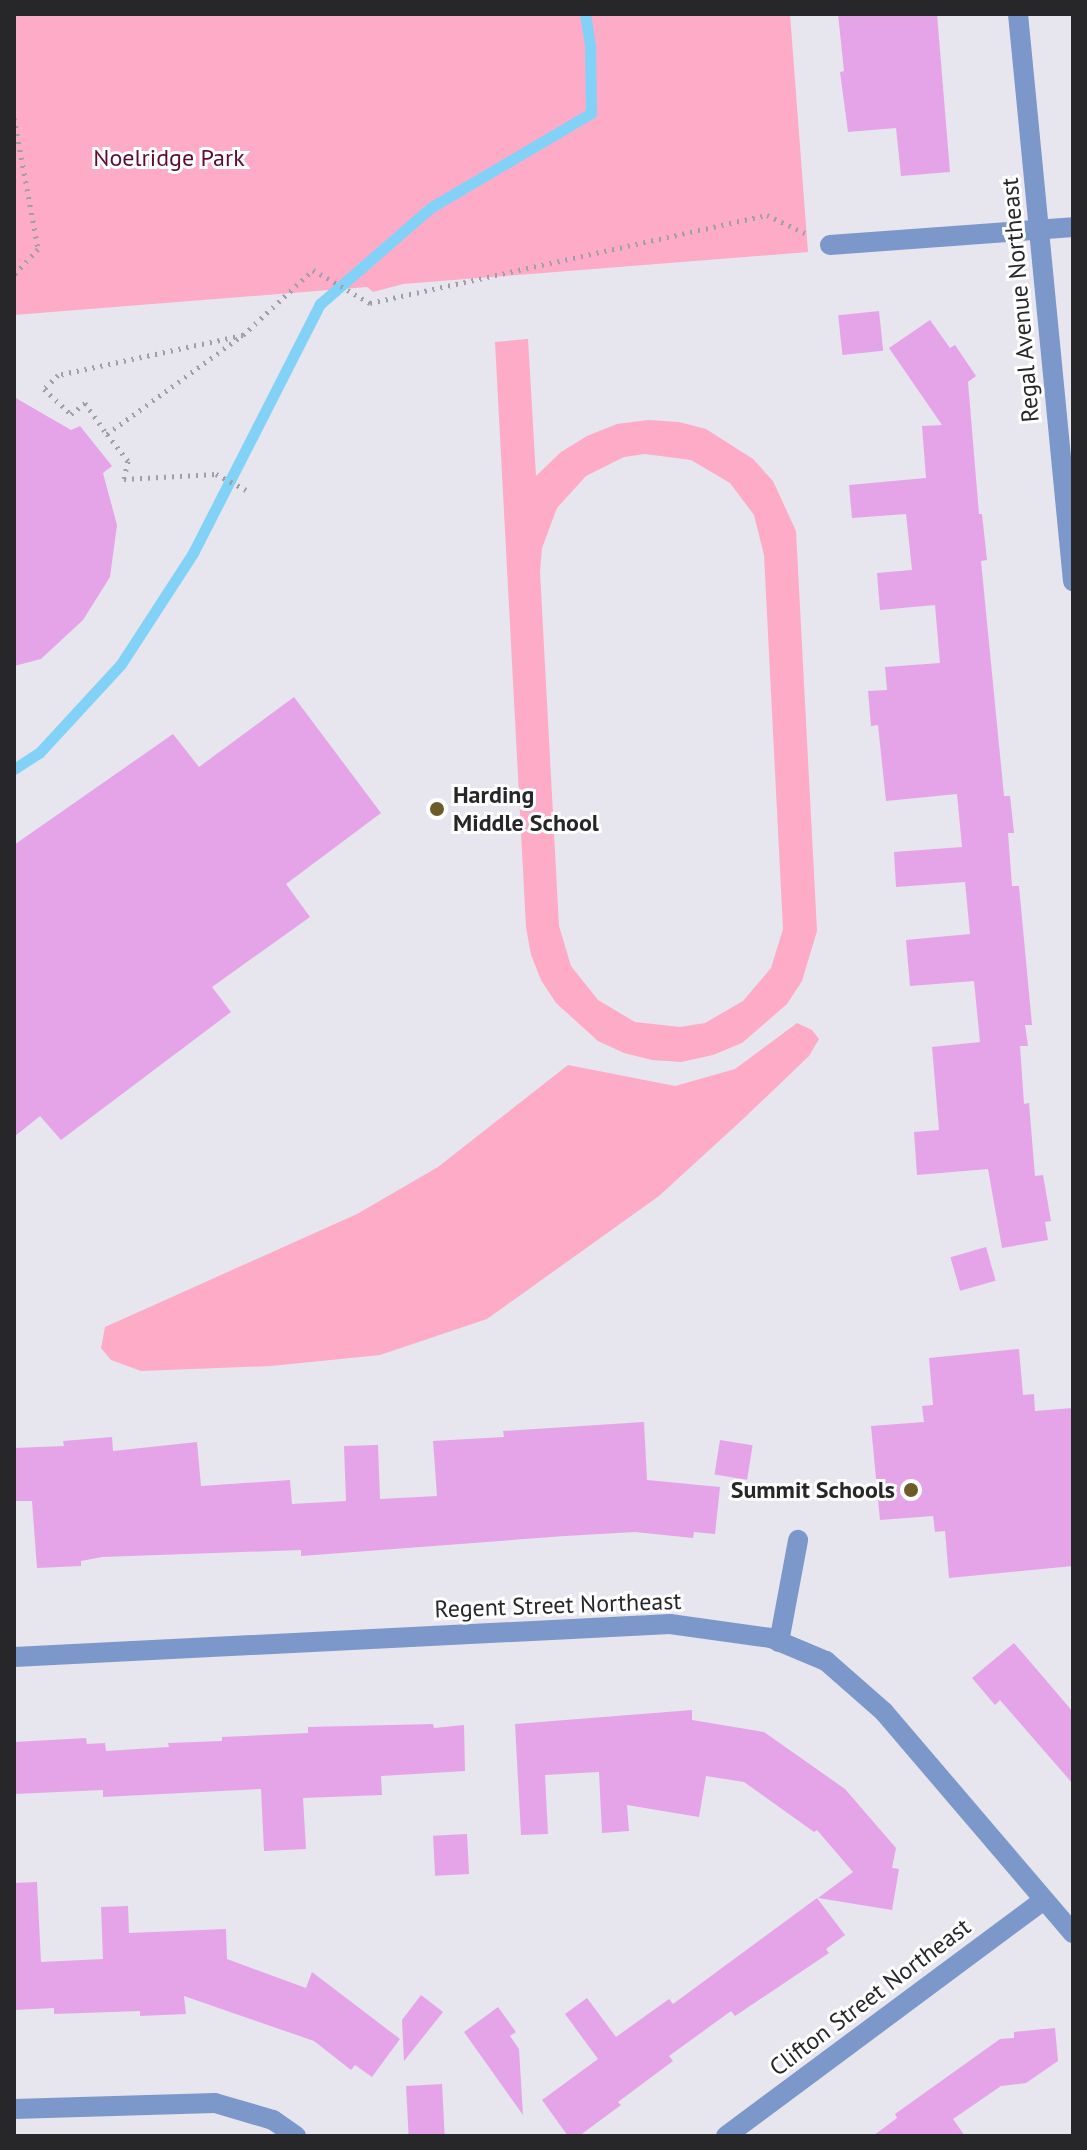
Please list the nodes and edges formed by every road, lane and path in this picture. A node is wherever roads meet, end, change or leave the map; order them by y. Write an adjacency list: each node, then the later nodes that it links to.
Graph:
1 (1018, 14): 4 (street, Regal Avenue Northeast)
2 (14, 118): 6 (path)
3 (1073, 227): 4 (street)
4 (1039, 230): 5 (street); 10 (street, Regal Avenue Northeast)
5 (830, 245): 7 (path)
6 (14, 275)
7 (243, 335): 8 (path); 8 (path)
8 (107, 434): 9 (path)
9 (246, 490)
10 (1073, 581)
11 (798, 1540): 12 (street)
12 (779, 1642): 13 (street, Regent Street Northeast); 14 (street, Regent Street Northeast)
13 (14, 1657)
14 (1044, 1900): 15 (street, Regent Street Northeast); 18 (street, Clifton Street Northeast)
15 (1073, 1933)
16 (14, 2109): 17 (street)
17 (296, 2136)
18 (726, 2136)

